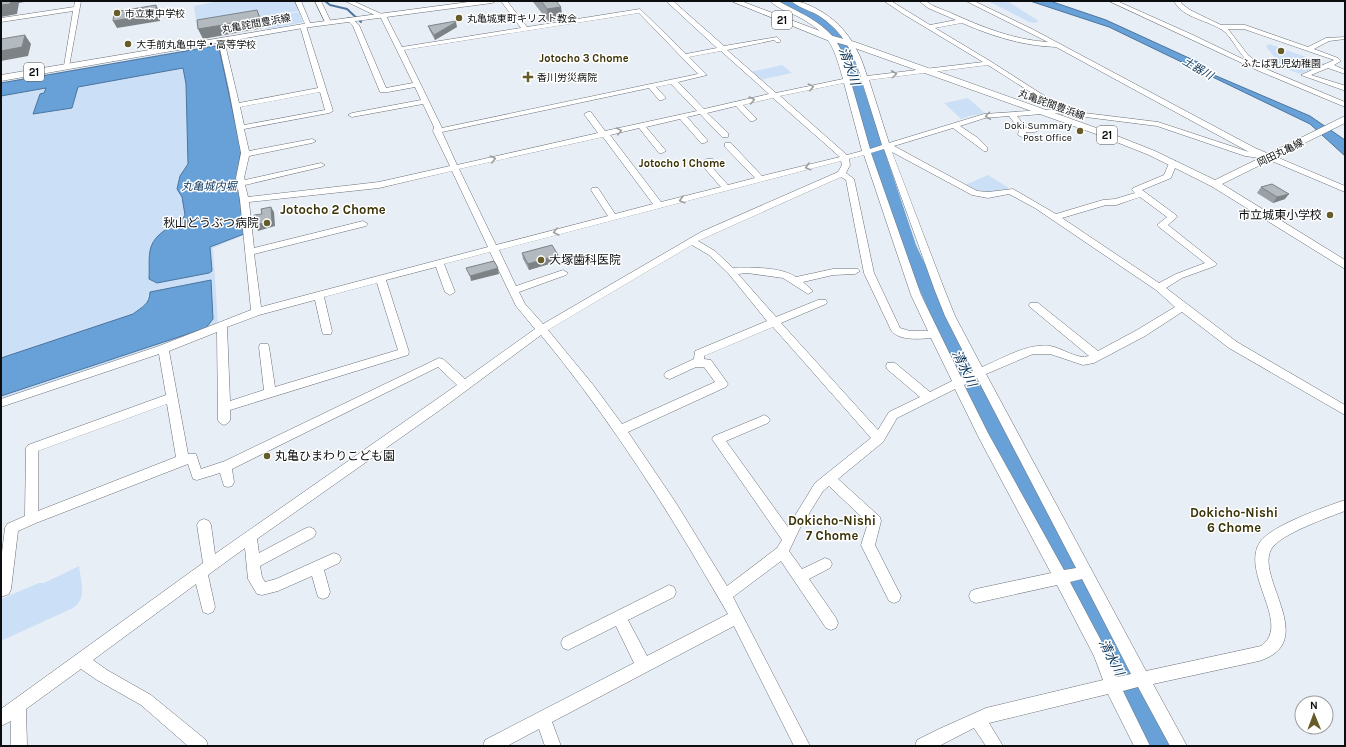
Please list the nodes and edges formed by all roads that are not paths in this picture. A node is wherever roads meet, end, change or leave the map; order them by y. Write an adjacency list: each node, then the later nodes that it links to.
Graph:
1 (78, 1): 16 (street)
2 (298, 1): 22 (street)
3 (318, 1): 21 (street)
4 (348, 1): 17 (street)
5 (492, 1): 17 (main road, 丸亀詫間豊浜線 / 21)
6 (504, 1): 25 (street)
7 (669, 1): 35 (street)
8 (735, 1): 26 (main road, 丸亀詫間豊浜線 / 21)
9 (773, 1): 26 (street)
10 (794, 1): 31 (street)
11 (887, 1): 23 (street)
12 (922, 1): 20 (street)
13 (969, 1): 32 (street)
14 (1112, 1): 49 (street)
15 (1177, 1): 24 (street)
16 (76, 9): 19 (street); 41 (street)
17 (379, 15): 18 (main road, 丸亀詫間豊浜線 / 21); 34 (street)
18 (351, 19): 21 (main road, 丸亀詫間豊浜線 / 21); 48 (street)
19 (1, 20)
20 (962, 21): 23 (street); 32 (street)
21 (328, 22): 22 (main road, 丸亀詫間豊浜線 / 21)
22 (305, 26): 29 (main road, 丸亀詫間豊浜線 / 21); 52 (street)
23 (930, 27): 39 (street)
24 (1222, 28): 36 (street); 49 (street)
25 (526, 29): 34 (street); 37 (street)
26 (830, 38): 31 (main road, 丸亀詫間豊浜線 / 21); 46 (street)
27 (1328, 38): 28 (street); 33 (street); 36 (street)
28 (1342, 38)
29 (221, 40): 41 (main road, 丸亀詫間豊浜線 / 21); 58 (street)
30 (778, 41): 35 (street)
31 (851, 44): 42 (main road, 丸亀詫間豊浜線 / 21); 45 (street)
32 (1060, 46): 84 (street)
33 (1345, 46)
34 (400, 49): 48 (street)
35 (722, 49): 37 (street); 53 (street)
36 (1309, 49): 38 (street)
37 (685, 56): 47 (street)
38 (1342, 62): 40 (street)
39 (989, 63): 42 (street); 61 (street)
40 (1328, 65): 43 (street); 51 (street)
41 (67, 66): 44 (main road, 丸亀詫間豊浜線 / 21)
42 (926, 70): 45 (street, one-way to 42); 60 (main road, 丸亀詫間豊浜線 / 21)
43 (1345, 72)
44 (1, 78)
45 (863, 78): 46 (street); 78 (street)
46 (847, 80): 53 (street, one-way to 46); 81 (street)
47 (674, 82): 50 (street); 59 (street)
48 (418, 84): 55 (street)
49 (1293, 84): 57 (street)
50 (651, 86): 54 (street); 72 (street)
51 (1345, 88)
52 (322, 89): 58 (street); 70 (street)
53 (774, 95): 56 (street, one-way to 53); 83 (street)
54 (662, 98)
55 (425, 101): 64 (street); 72 (street)
56 (738, 104): 59 (street); 66 (street)
57 (1345, 105)
58 (236, 106): 70 (street)
59 (704, 112): 65 (street); 74 (street)
60 (1041, 112): 61 (street); 63 (street); 86 (main road, 丸亀詫間豊浜線 / 21)
61 (1069, 113): 84 (street)
62 (588, 114): 73 (street)
63 (1012, 114): 68 (street, one-way to 68); 71 (street)
64 (352, 115)
65 (682, 116): 69 (street); 76 (street)
66 (753, 119)
67 (1345, 119): 84 (main road, 岡田丸亀線)
68 (953, 125): 78 (street); 79 (street)
69 (641, 126): 73 (street, one-way to 69); 80 (street)
70 (240, 128): 82 (street)
71 (1035, 130)
72 (437, 131): 88 (street)
73 (604, 134): 88 (street, one-way to 73); 98 (street)
74 (725, 135)
75 (312, 141): 82 (street)
76 (704, 141)
77 (728, 145): 90 (street)
78 (887, 146): 81 (street); 100 (street); 131 (street)
79 (984, 149)
80 (662, 151)
81 (867, 152): 83 (street); 125 (street)
82 (245, 154): 91 (street)
83 (845, 156): 89 (street); 90 (street, one-way to 90)
84 (1272, 156): 92 (main road, 岡田丸亀線); 94 (street)
85 (710, 161): 93 (street)
86 (1173, 163): 92 (main road, 丸亀詫間豊浜線 / 21); 96 (street)
87 (321, 165): 91 (street)
88 (454, 168): 97 (street); 103 (street)
89 (841, 173): 102 (street); 125 (street)
90 (760, 179): 93 (street)
91 (241, 183): 97 (street)
92 (1215, 184): 106 (main road, 丸亀詫間豊浜線 / 21)
93 (726, 188): 98 (street, one-way to 98)
94 (1345, 189)
95 (595, 190): 99 (street)
96 (1140, 194): 100 (street); 112 (street)
97 (244, 200): 104 (street)
98 (659, 206): 99 (street)
99 (613, 218): 103 (street, one-way to 103)
100 (1054, 218): 112 (street)
101 (363, 224): 104 (street)
102 (692, 242): 107 (street); 123 (street)
103 (494, 248): 105 (street); 113 (street)
104 (250, 252): 120 (street)
105 (439, 263): 110 (street); 114 (street)
106 (1345, 265)
107 (730, 270): 111 (street); 121 (street)
108 (855, 271): 111 (street)
109 (563, 273): 113 (street)
110 (381, 280): 116 (street); 135 (street)
111 (794, 281): 115 (street)
112 (1159, 288): 119 (street)
113 (514, 290): 123 (street)
114 (450, 292)
115 (808, 292)
116 (319, 296): 120 (street); 124 (street)
117 (822, 302): 121 (street)
118 (1034, 305): 128 (street)
119 (1182, 307): 128 (street); 140 (street)
120 (256, 312): 122 (street)
121 (775, 323): 129 (street); 144 (street)
122 (222, 327): 127 (street); 139 (street)
123 (542, 329): 134 (street); 143 (street)
124 (327, 331)
125 (934, 334): 133 (street)
126 (264, 347): 135 (street)
127 (163, 349): 137 (street); 138 (street)
128 (1097, 356): 131 (street)
129 (699, 363): 132 (street); 143 (street)
130 (891, 366): 136 (street)
131 (979, 373): 133 (street); 161 (street)
132 (670, 375)
133 (958, 383): 136 (street); 163 (street)
134 (464, 386): 146 (street); 153 (street)
135 (270, 393): 139 (street)
136 (928, 397): 144 (street)
137 (171, 398): 145 (street); 150 (street)
138 (1, 403)
139 (224, 407): 141 (street)
140 (1345, 411)
141 (224, 420)
142 (764, 420): 154 (street)
143 (621, 430): 167 (street)
144 (879, 439): 147 (street)
145 (182, 460): 146 (street); 150 (street)
146 (225, 466): 148 (street)
147 (829, 479): 154 (street); 168 (street)
148 (228, 482)
149 (1345, 505): 177 (street)
150 (31, 519): 164 (street)
151 (204, 525): 160 (street)
152 (309, 533): 157 (street)
153 (250, 536): 157 (street); 160 (street)
154 (789, 539): 155 (street)
155 (782, 552): 162 (street); 167 (street)
156 (334, 559): 159 (street)
157 (253, 563): 159 (street)
158 (826, 564): 162 (street)
159 (316, 568): 165 (street)
160 (205, 569): 170 (street); 175 (street)
161 (1085, 572): 163 (street); 177 (street)
162 (799, 577): 173 (street)
163 (1062, 577): 169 (street); 178 (street)
164 (1, 590)
165 (323, 592)
166 (669, 592): 171 (street)
167 (724, 595): 172 (street)
168 (894, 596)
169 (976, 596)
170 (208, 607)
171 (619, 617): 174 (street); 176 (street)
172 (736, 617): 176 (street); 187 (street)
173 (831, 623)
174 (568, 642)
175 (81, 660): 179 (street); 184 (street)
176 (644, 666): 182 (street)
177 (1142, 679): 178 (street); 191 (street)
178 (1114, 684): 181 (street); 190 (street)
179 (18, 705): 180 (street); 183 (street)
180 (1, 718)
181 (977, 719): 188 (street); 189 (street)
182 (543, 720): 185 (street); 186 (street)
183 (19, 746)
184 (200, 746)
185 (491, 746)
186 (553, 746)
187 (802, 746)
188 (923, 746)
189 (995, 746)
190 (1142, 746)
191 (1179, 746)

